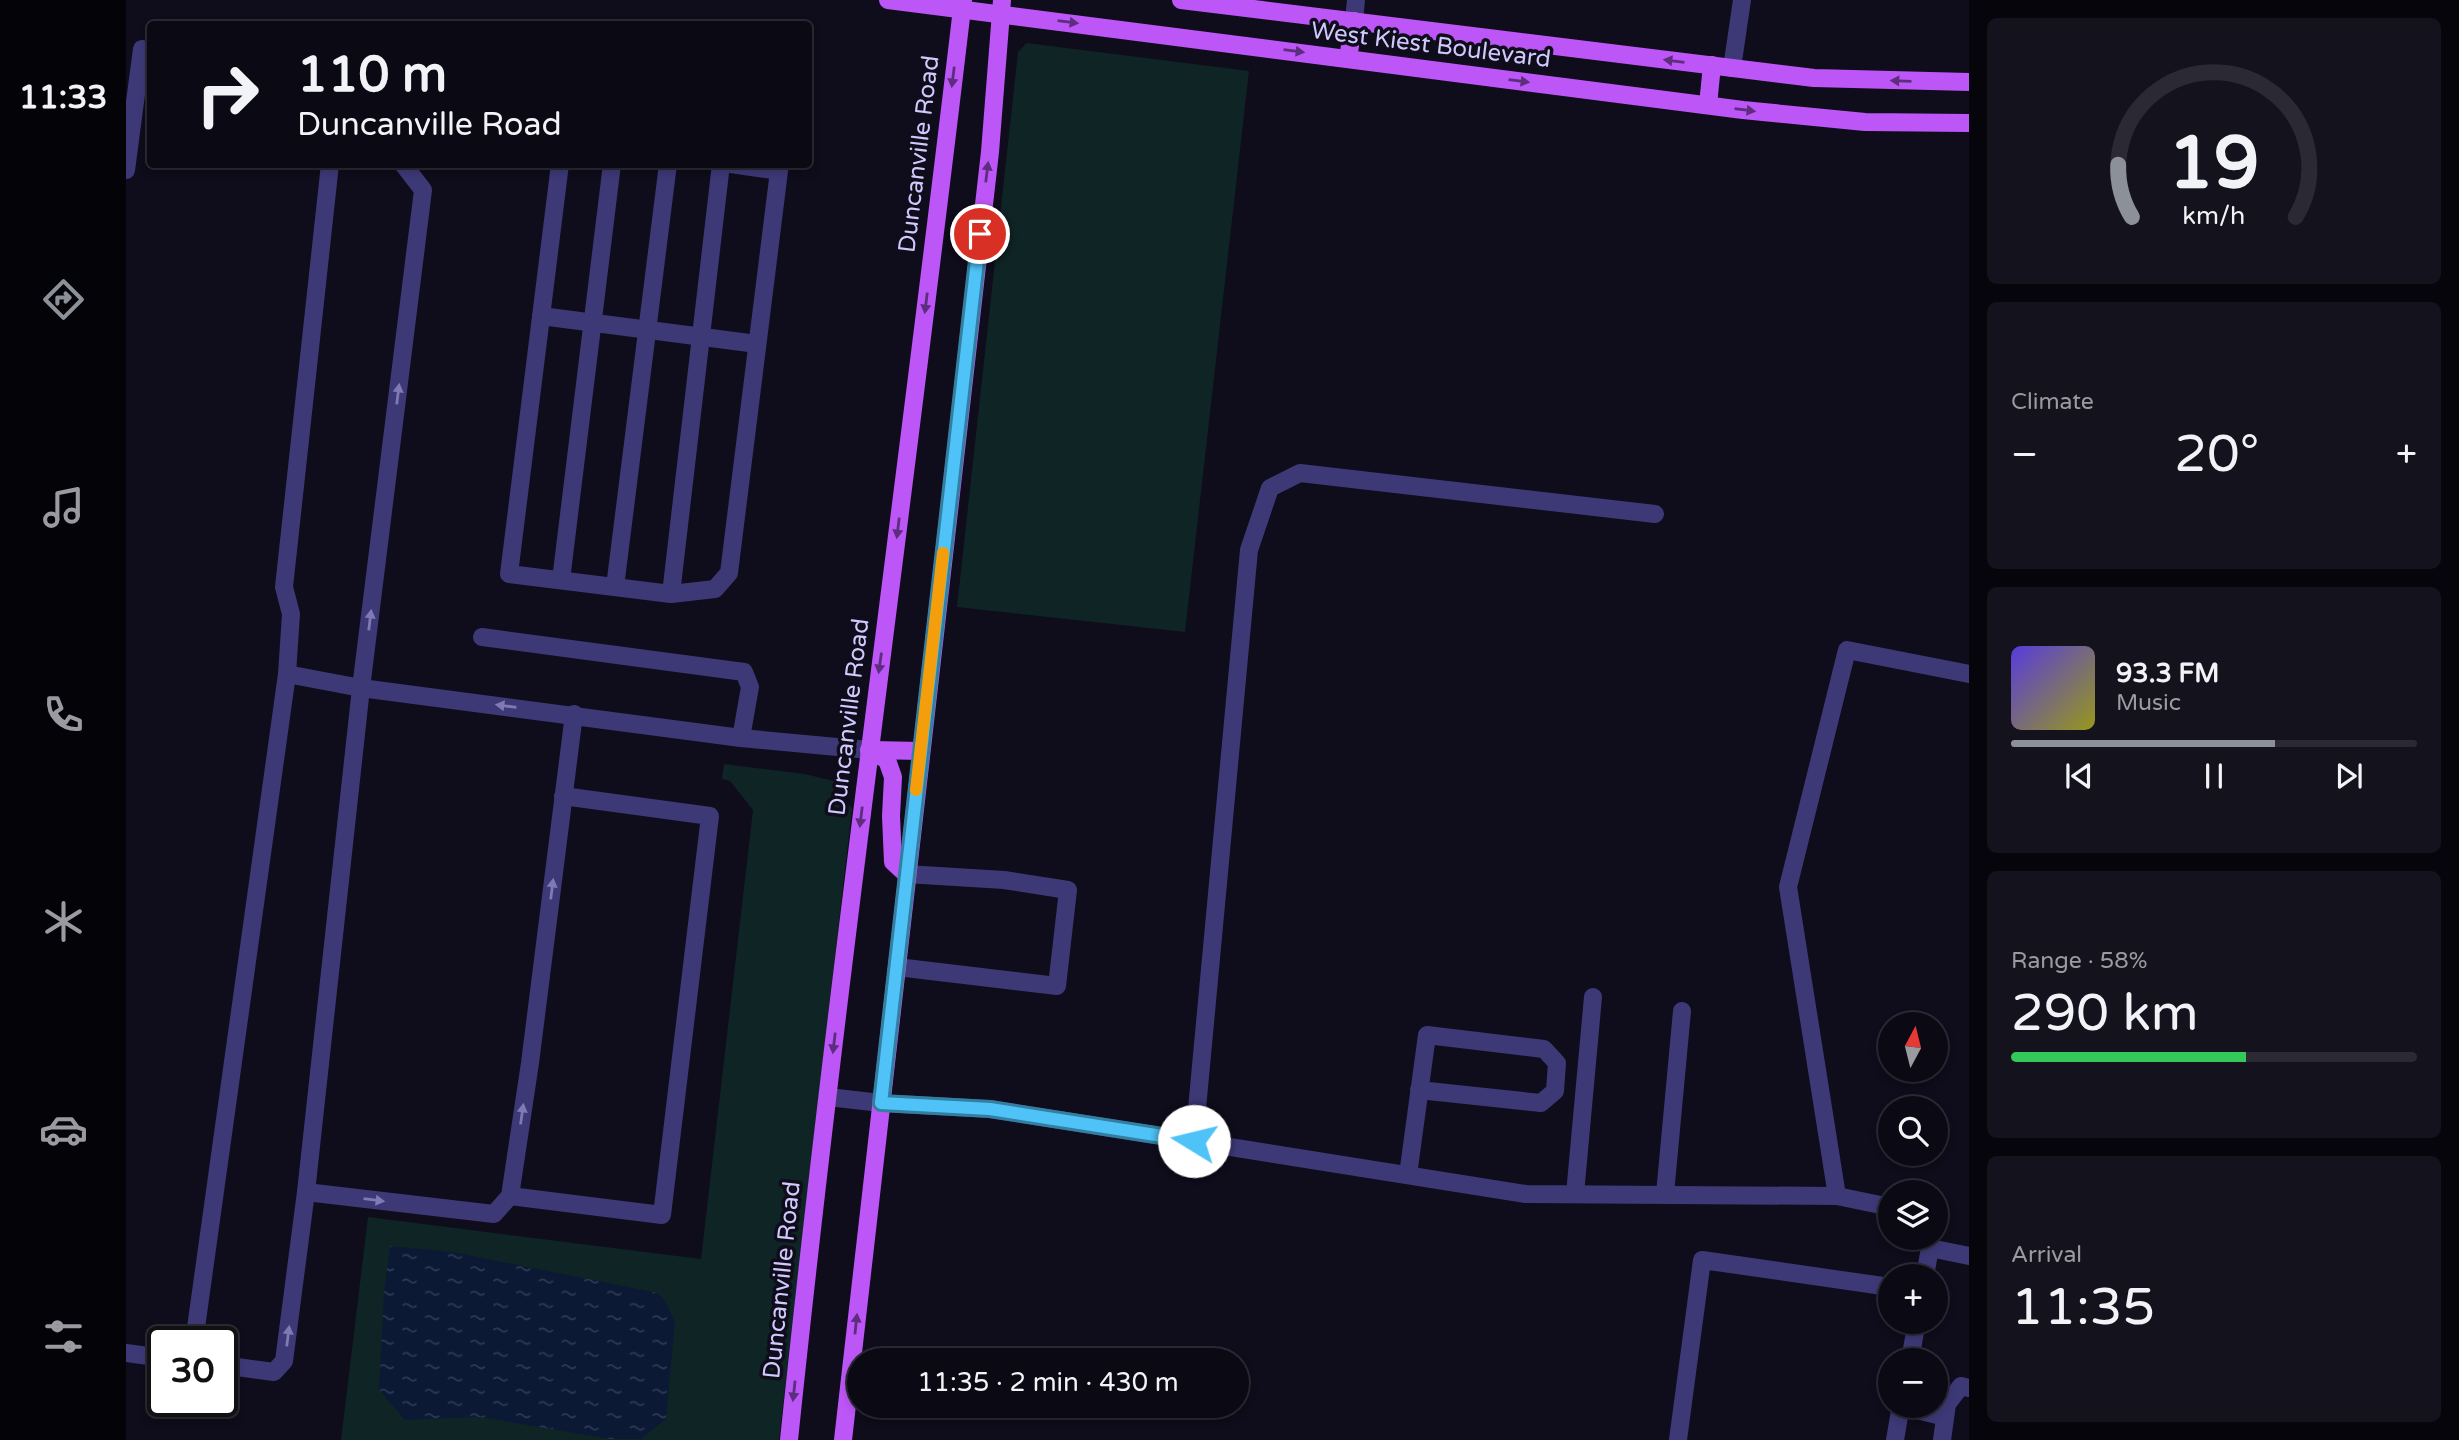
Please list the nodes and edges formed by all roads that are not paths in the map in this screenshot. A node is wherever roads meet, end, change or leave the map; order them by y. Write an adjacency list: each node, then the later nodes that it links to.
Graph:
1 (888, 0): 5 (main road, West Kiest Boulevard)
2 (1181, 0): 7 (main road, West Kiest Boulevard)
3 (1356, 0): 7 (street)
4 (1742, 0): 11 (street)
5 (962, 5): 6 (main road, West Kiest Boulevard); 38 (main road, Duncanville Road, one-way to 38)
6 (1001, 7): 9 (main road, West Kiest Boulevard, one-way to 9); 39 (main road, one-way to 6)
7 (1354, 21): 9 (main road); 10 (main road, West Kiest Boulevard, one-way to 7)
8 (139, 49): 22 (street)
9 (1348, 58): 13 (main road, West Kiest Boulevard, one-way to 13)
10 (1712, 65): 11 (main road, West Kiest Boulevard); 13 (main road)
11 (1732, 68): 12 (main road, West Kiest Boulevard, one-way to 11)
12 (1969, 82)
13 (1708, 105): 14 (main road, West Kiest Boulevard, one-way to 14)
14 (1969, 123)
15 (330, 168): 33 (street)
16 (406, 168): 35 (street, one-way to 16)
17 (560, 168): 23 (street)
18 (612, 168): 24 (street)
19 (668, 168): 25 (street)
20 (721, 168): 26 (street)
21 (758, 168): 27 (street)
22 (126, 170)
23 (541, 316): 24 (street); 29 (street)
24 (593, 323): 25 (street); 29 (street)
25 (648, 330): 26 (street); 30 (street)
26 (701, 337): 27 (street); 31 (street)
27 (757, 344): 31 (street)
28 (1655, 514): 48 (street)
29 (561, 580): 30 (street)
30 (615, 587): 31 (street)
31 (671, 594)
32 (481, 637): 37 (street)
33 (287, 674): 35 (street); 59 (street)
34 (1969, 674): 54 (street)
35 (362, 688): 36 (street, one-way to 35); 50 (street)
36 (574, 714): 37 (street); 40 (street)
37 (741, 738): 38 (street)
38 (869, 750): 39 (main road); 41 (main road); 46 (main road, Duncanville Road, one-way to 46)
39 (921, 751): 41 (main road)
40 (563, 796): 53 (street, one-way to 40); 53 (street)
41 (906, 874): 42 (main road); 42 (street)
42 (897, 967): 47 (main road)
43 (1593, 997): 51 (street)
44 (1682, 1011): 52 (street)
45 (1419, 1090): 45 (street); 49 (street)
46 (828, 1097): 47 (street); 67 (main road, Duncanville Road, one-way to 67)
47 (881, 1103): 48 (street); 68 (main road, one-way to 47)
48 (1194, 1141): 49 (street)
49 (1408, 1175): 51 (street)
50 (306, 1192): 53 (street, one-way to 53); 62 (street, one-way to 50)
51 (1576, 1194): 52 (street)
52 (1665, 1195): 54 (street)
53 (510, 1196)
54 (1837, 1196): 55 (street)
55 (1878, 1205)
56 (1948, 1249): 57 (street)
57 (1969, 1256)
58 (1878, 1285): 69 (street)
59 (196, 1326)
60 (126, 1353): 61 (street)
61 (147, 1356)
62 (238, 1367)
63 (1969, 1388): 64 (street)
64 (1948, 1403)
65 (1899, 1418): 70 (street)
66 (1945, 1418): 71 (street)
67 (789, 1440)
68 (842, 1440)
69 (1678, 1440)
70 (1895, 1440)
71 (1942, 1440)

